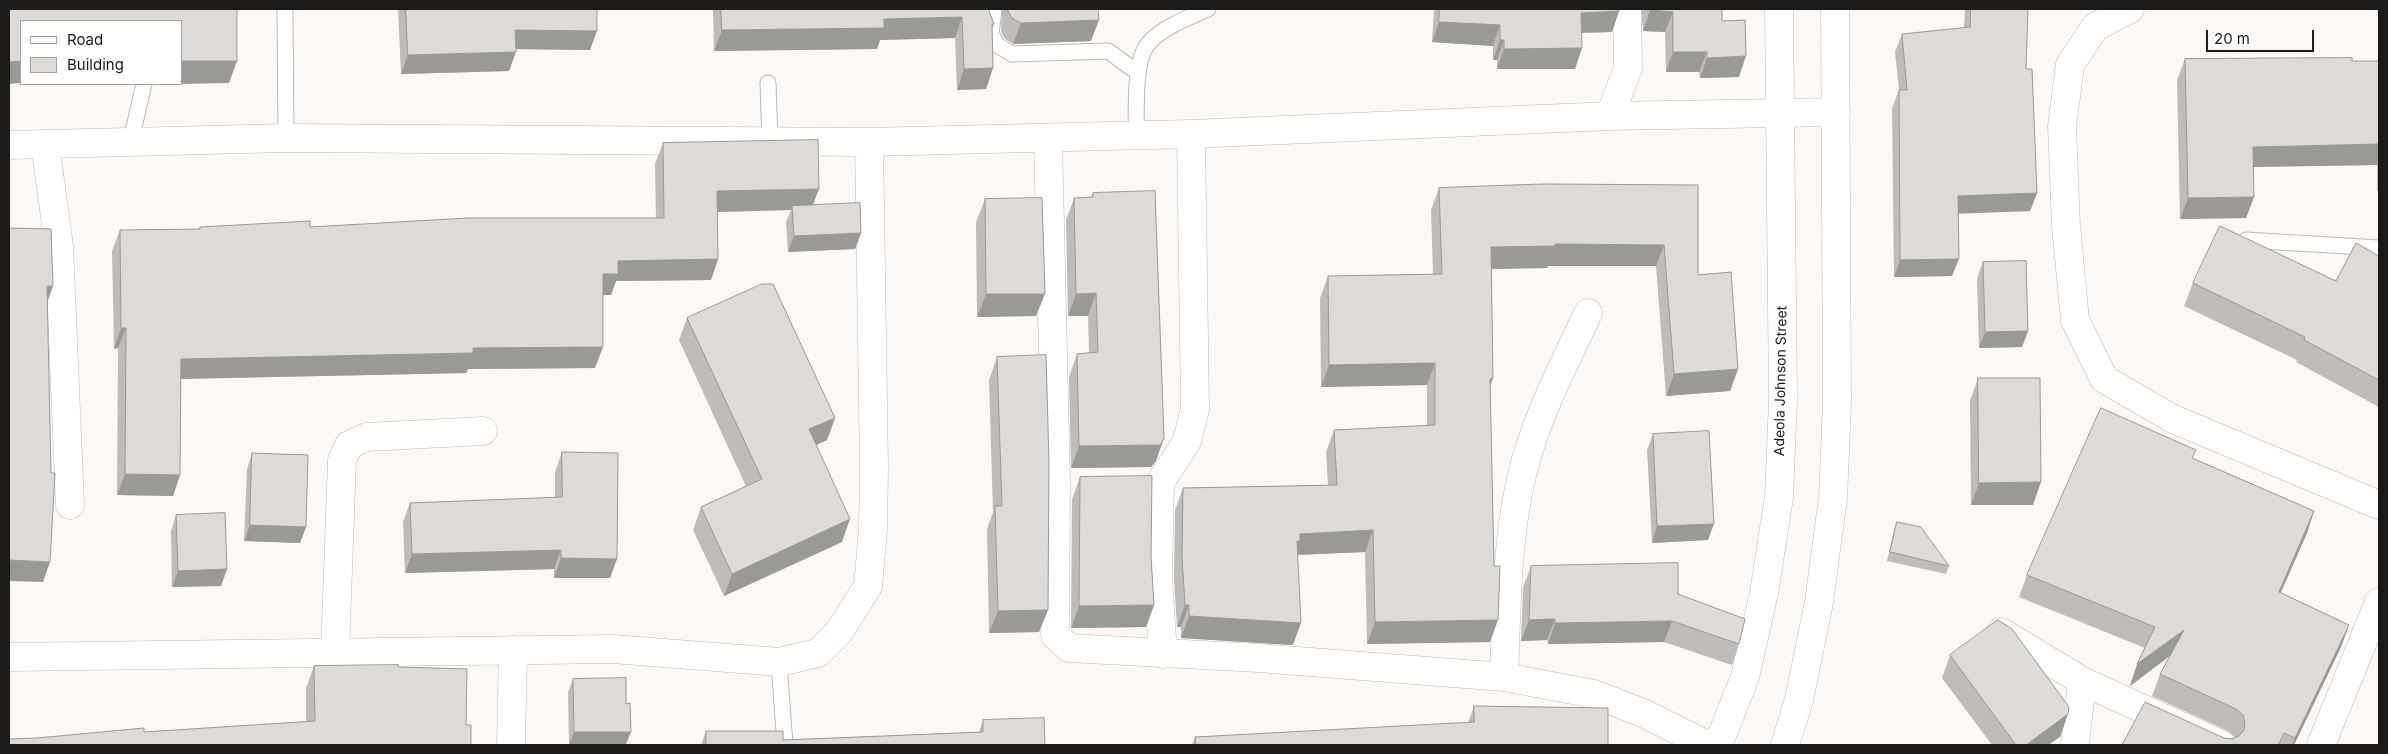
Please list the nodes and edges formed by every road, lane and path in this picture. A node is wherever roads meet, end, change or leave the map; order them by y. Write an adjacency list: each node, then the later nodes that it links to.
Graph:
1 (284, 9): 16 (lane)
2 (994, 9): 8 (lane)
3 (1208, 9): 8 (lane)
4 (1627, 9): 13 (street)
5 (1780, 9): 12 (street, Adeola Johnson Street)
6 (1834, 9): 11 (street)
7 (2130, 9): 32 (street)
8 (1137, 72): 15 (lane)
9 (768, 83): 19 (lane)
10 (144, 85): 18 (lane)
11 (1836, 112): 12 (street); 46 (street)
12 (1782, 113): 13 (street); 45 (street, Adeola Johnson Street)
13 (1610, 116): 14 (street)
14 (1191, 134): 15 (street); 27 (street)
15 (1136, 136): 17 (street)
16 (286, 138): 18 (street); 19 (street)
17 (1048, 138): 20 (street); 28 (street)
18 (131, 140): 22 (street)
19 (770, 142): 20 (street)
20 (869, 142): 39 (street)
21 (9, 144): 22 (street)
22 (45, 144): 31 (street)
23 (2246, 240): 24 (lane)
24 (2379, 248)
25 (1588, 313): 40 (street)
26 (483, 431): 36 (street)
27 (1160, 483): 30 (street); 37 (street)
28 (1056, 484): 29 (street); 37 (street)
29 (1084, 484)
30 (1132, 484)
31 (70, 505)
32 (2379, 505)
33 (2379, 602): 49 (street)
34 (2001, 632): 41 (street)
35 (512, 650): 36 (street); 39 (street); 42 (street)
36 (334, 653): 38 (street)
37 (1163, 654): 40 (street)
38 (9, 657)
39 (779, 662): 43 (lane)
40 (1504, 677): 44 (street)
41 (2082, 682): 47 (street); 48 (street)
42 (511, 745)
43 (785, 745)
44 (1707, 745)
45 (1718, 745)
46 (1785, 745)
47 (2075, 745)
48 (2222, 745)
49 (2321, 745)

